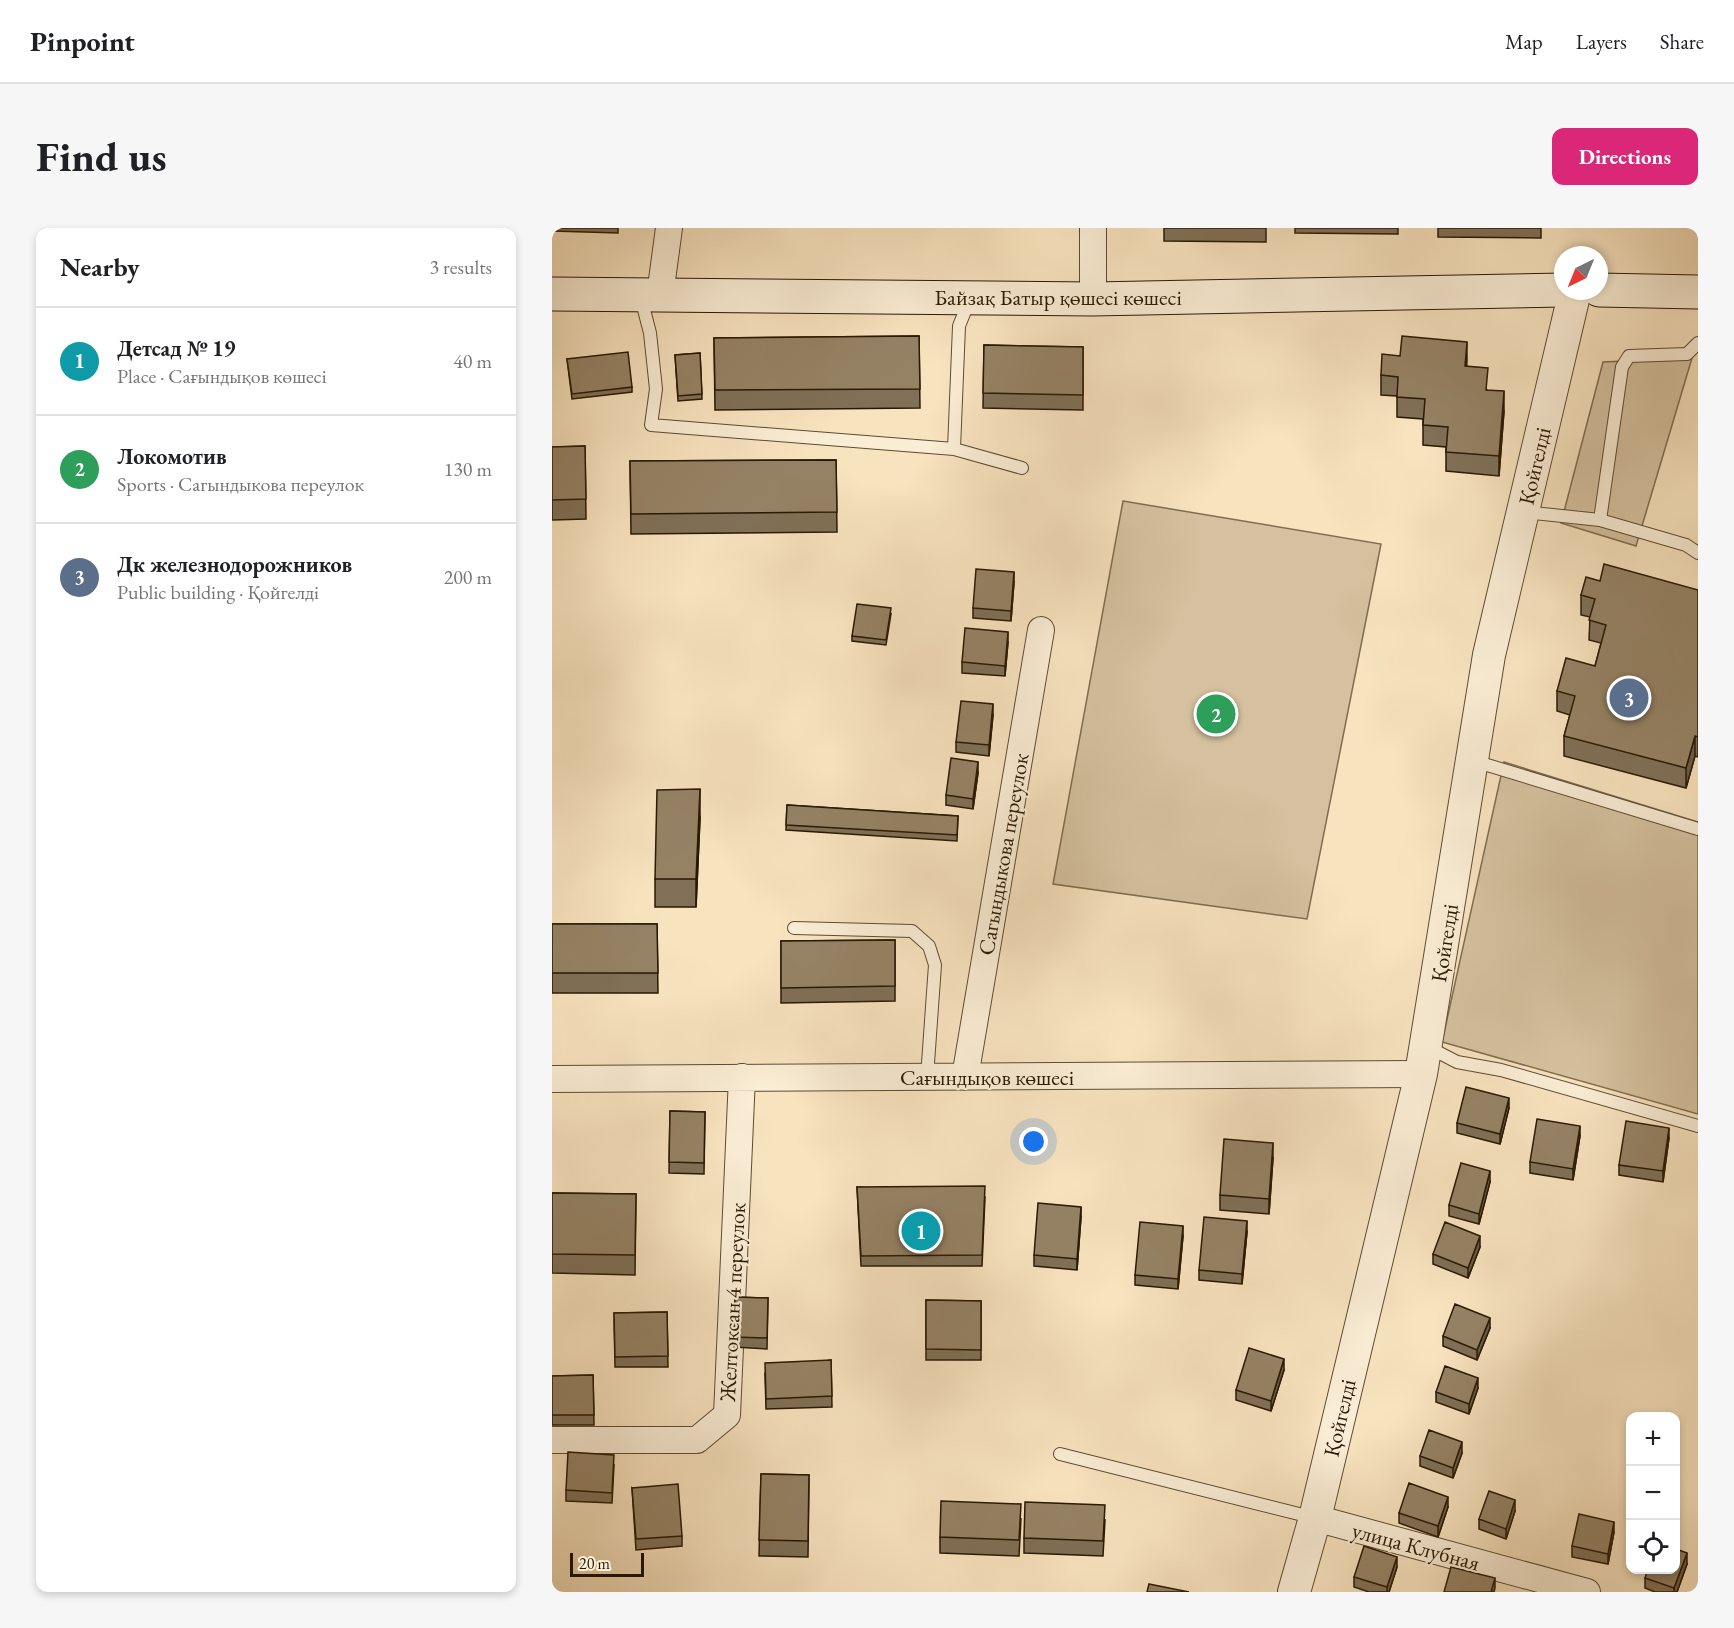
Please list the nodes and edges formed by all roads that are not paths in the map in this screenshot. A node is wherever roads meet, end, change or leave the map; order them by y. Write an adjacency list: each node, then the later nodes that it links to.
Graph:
1 (669, 228): 7 (street)
2 (1094, 228): 9 (street)
3 (1554, 290): 9 (main road, Байзақ Батыр қөшесі көшесі)
4 (1608, 290): 5 (main road)
5 (1698, 292)
6 (552, 294): 7 (main road, Байзақ Батыр қөшесі көшесі)
7 (650, 295): 8 (main road, Байзақ Батыр қөшесі көшесі); 12 (lane)
8 (971, 298): 9 (main road, Байзақ Батыр қөшесі көшесі); 12 (lane)
9 (1093, 299)
10 (1573, 300): 14 (street, Қойгелді)
11 (1698, 343): 15 (lane)
12 (954, 449): 13 (lane)
13 (1022, 468)
14 (1523, 512): 15 (lane); 18 (street, Қойгелді)
15 (1600, 520): 16 (lane)
16 (1698, 553)
17 (1041, 630): 24 (street, Сагындыкова переулок)
18 (1473, 760): 19 (lane); 21 (street, Қойгелді)
19 (1698, 829)
20 (794, 928): 23 (lane)
21 (1424, 1060): 24 (street, Сағындықов көшесі); 26 (lane); 29 (street, Қойгелді)
22 (742, 1077): 23 (street, Сағындықов көшесі); 25 (street, Сағындықов көшесі); 27 (street, Желтоксан 4 переулок)
23 (927, 1077): 24 (street, Сағындықов көшесі)
24 (965, 1077)
25 (552, 1079)
26 (1698, 1126)
27 (552, 1440)
28 (1060, 1454): 29 (lane)
29 (1315, 1518): 30 (street, Қойгелді); 31 (street, улица Клубная)
30 (1294, 1592)
31 (1587, 1592)

